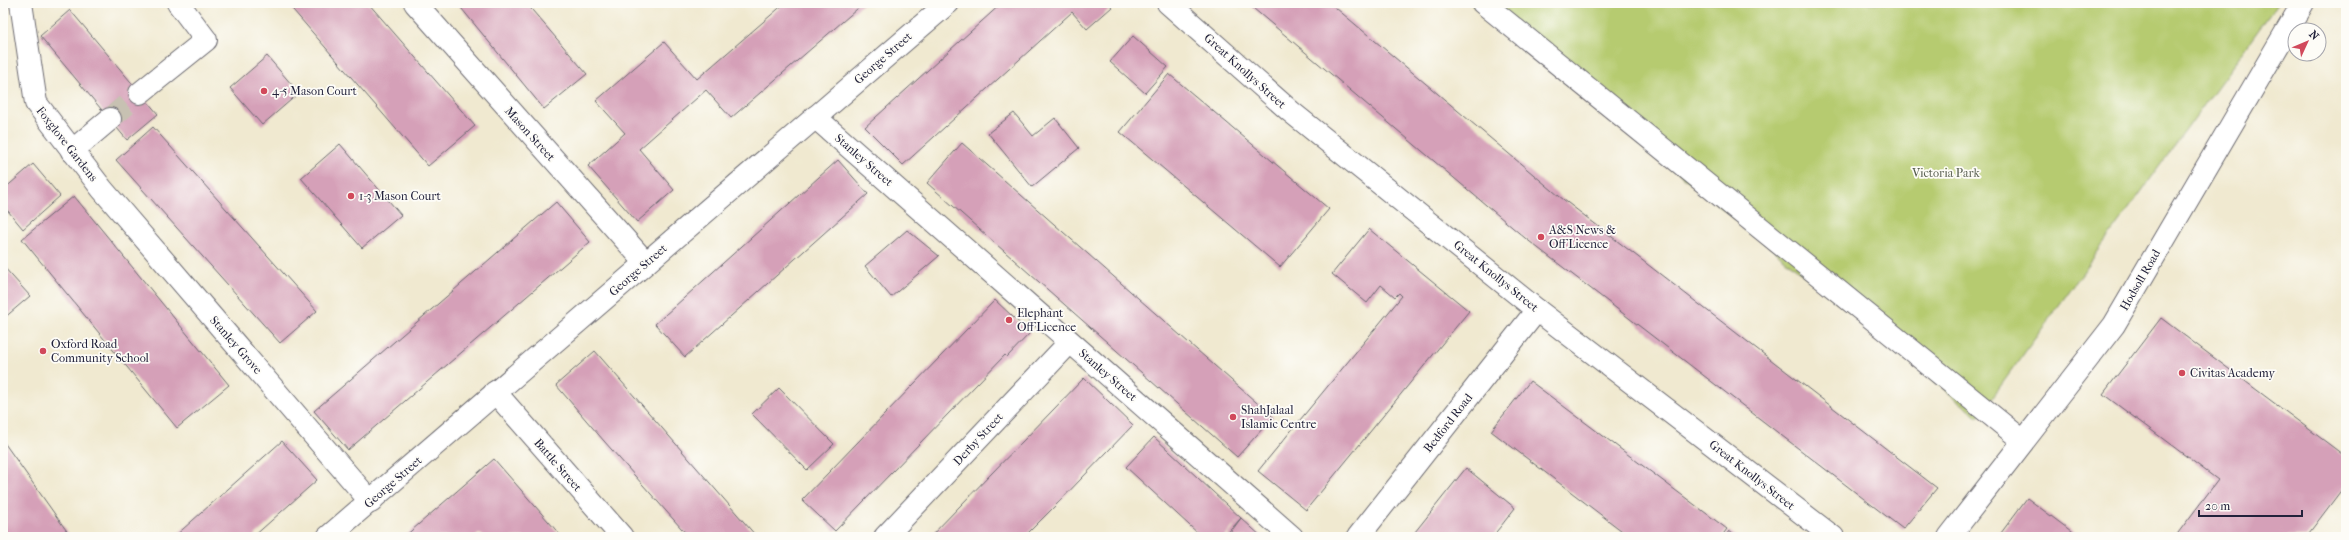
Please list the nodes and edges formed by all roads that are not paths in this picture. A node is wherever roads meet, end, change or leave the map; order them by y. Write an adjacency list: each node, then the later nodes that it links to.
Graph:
1 (178, 3): 8 (street)
2 (415, 3): 13 (street, Mason Street)
3 (1168, 3): 14 (street, Great Knollys Street)
4 (1483, 3): 17 (street)
5 (2303, 3): 17 (street, Hodsoll Road)
6 (27, 7): 11 (street, Foxglove Gardens)
7 (935, 7): 9 (street, George Street)
8 (140, 93)
9 (815, 117): 13 (street, George Street); 15 (street, Stanley Street)
10 (110, 119): 11 (street)
11 (72, 151): 12 (street, Foxglove Gardens)
12 (102, 189): 18 (street, Stanley Grove)
13 (646, 264): 16 (street, George Street)
14 (1537, 310): 23 (street, Bedford Road); 24 (street, Great Knollys Street)
15 (1070, 342): 21 (street, Derby Street); 22 (street, Stanley Street)
16 (495, 392): 18 (street, George Street); 20 (street, Battle Street)
17 (2022, 440): 25 (street, Hodsoll Road)
18 (371, 502): 19 (street, George Street)
19 (328, 537)
20 (622, 537)
21 (885, 537)
22 (1292, 537)
23 (1358, 537)
24 (1833, 537)
25 (1948, 537)

